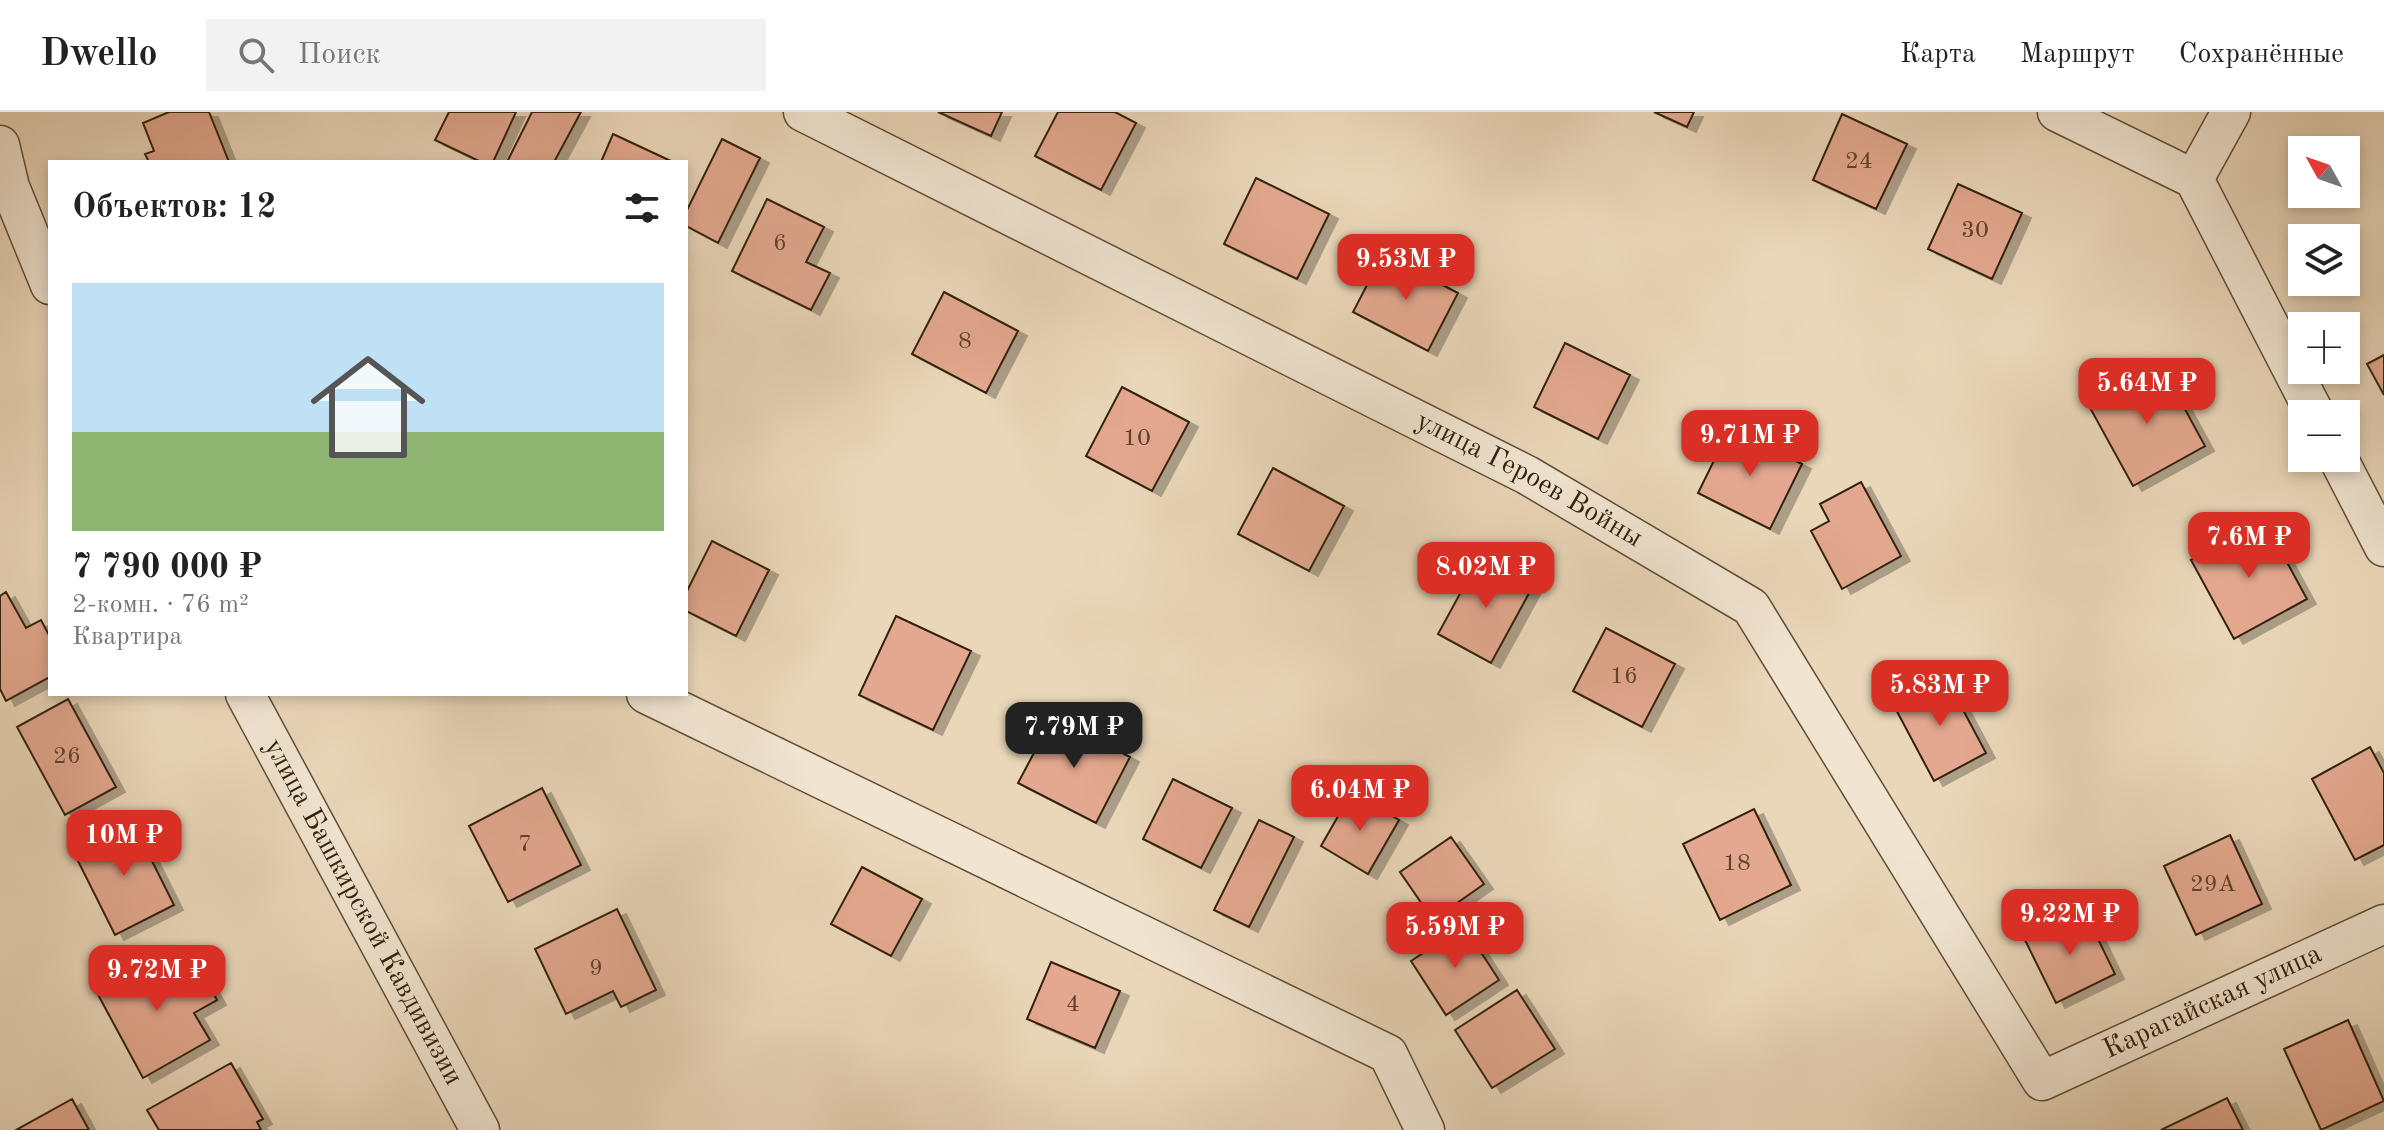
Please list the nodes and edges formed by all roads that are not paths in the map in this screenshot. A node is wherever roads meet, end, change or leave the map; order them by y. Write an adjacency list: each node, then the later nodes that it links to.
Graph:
1 (803, 112): 13 (street, улица Героев Войны)
2 (2057, 112): 5 (street)
3 (2231, 112): 5 (street)
4 (0, 145): 6 (street)
5 (2194, 179): 7 (street)
6 (48, 280)
7 (2308, 400)
8 (2345, 472): 9 (street)
9 (2384, 547)
10 (246, 696): 14 (street, улица Башкирской Кавдивизии)
11 (650, 696): 15 (street)
12 (2384, 924): 13 (street, Карагайская улица)
13 (2042, 1081)
14 (480, 1130)
15 (1425, 1130)

